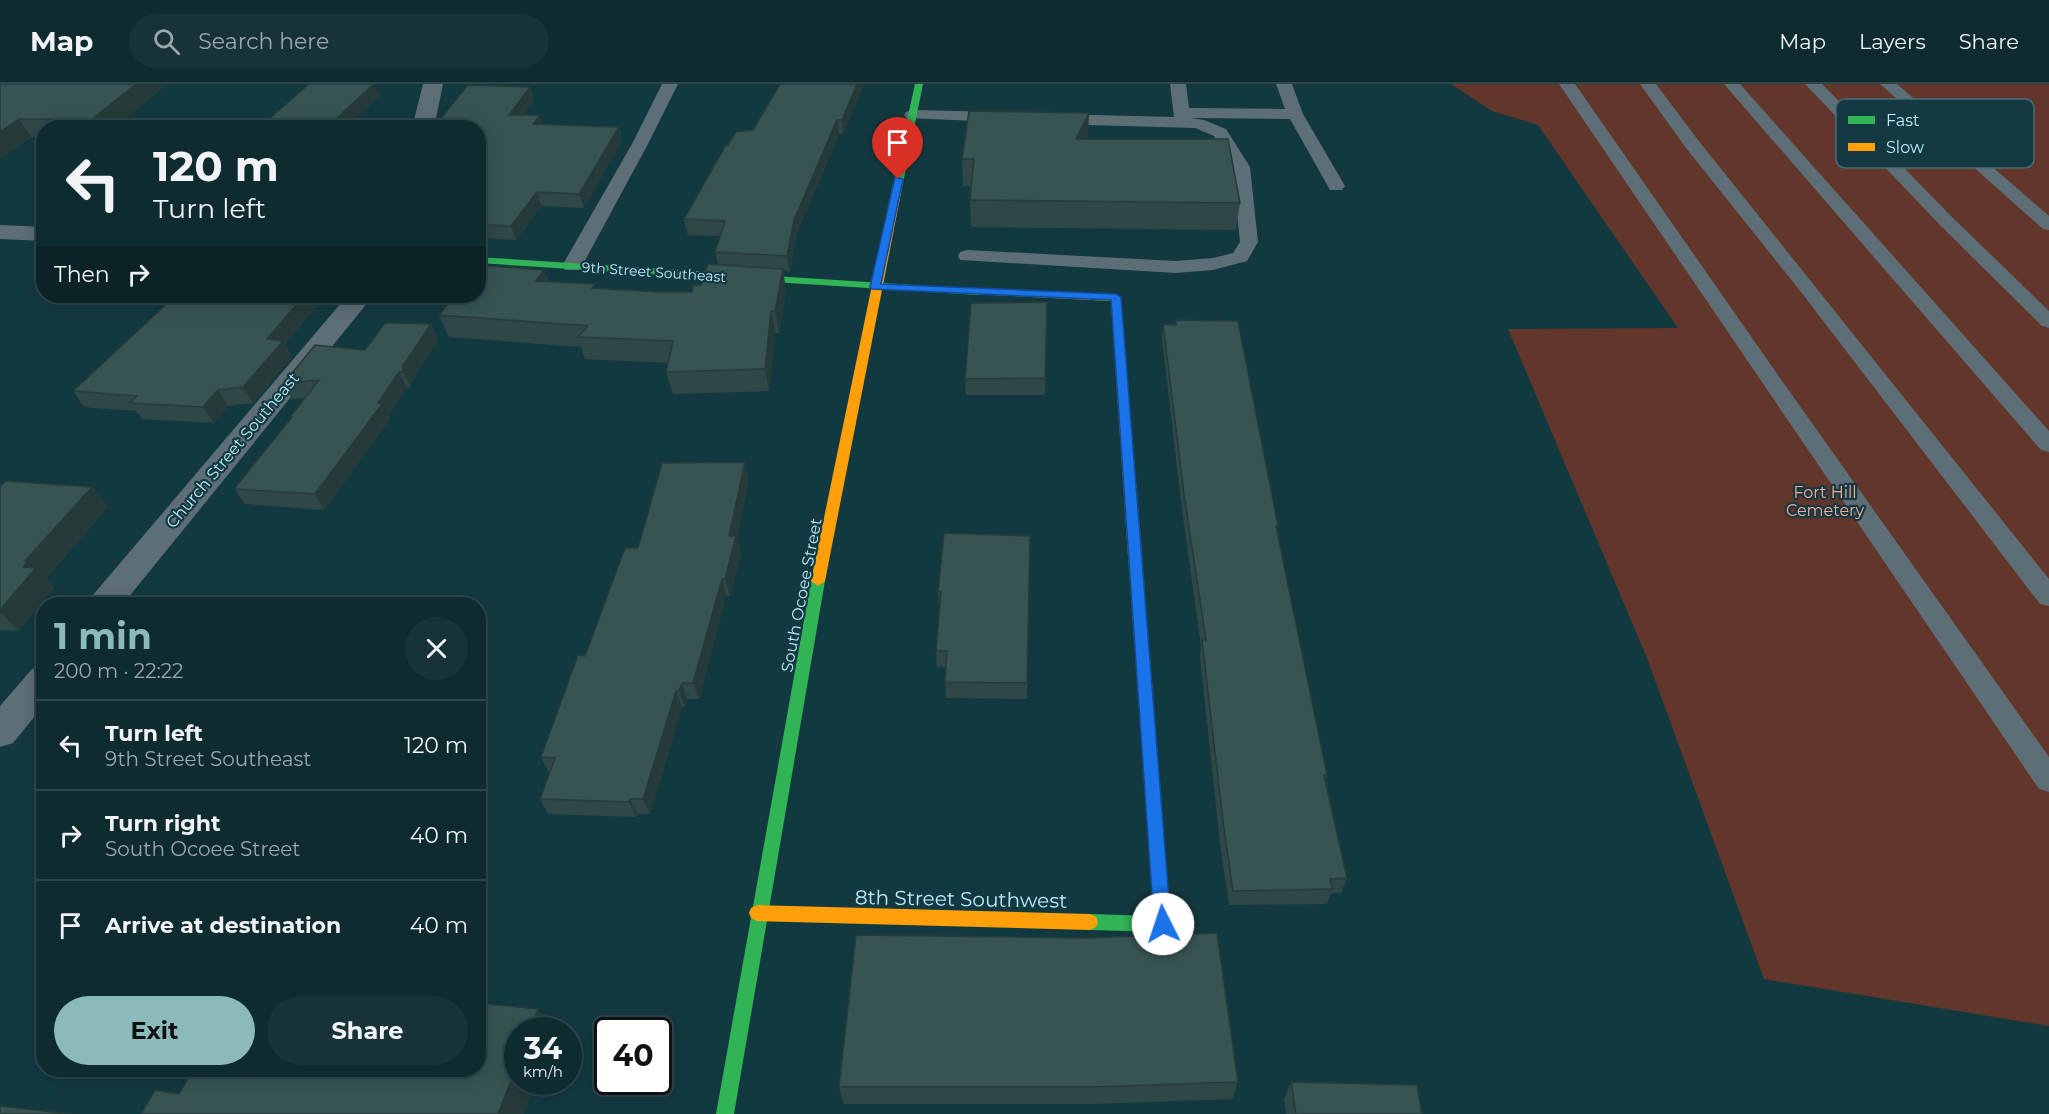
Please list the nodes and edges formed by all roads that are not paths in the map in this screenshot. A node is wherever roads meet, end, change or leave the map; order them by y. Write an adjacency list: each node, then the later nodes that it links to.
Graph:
1 (433, 84): 16 (street)
2 (669, 84): 25 (lane)
3 (919, 84): 14 (street, South Ocoee Street)
4 (1178, 84): 15 (lane)
5 (1284, 84): 13 (lane)
6 (1567, 84): 34 (lane)
7 (1648, 84): 31 (lane)
8 (1732, 84): 29 (lane)
9 (1813, 84): 12 (lane)
10 (1888, 84): 11 (lane)
11 (1905, 99)
12 (1836, 108)
13 (1294, 114): 15 (lane); 19 (lane)
14 (912, 115): 15 (lane); 26 (street, South Ocoee Street)
15 (1183, 118): 23 (lane)
16 (425, 120)
17 (1895, 168): 28 (lane)
18 (1984, 168): 20 (lane)
19 (1336, 186)
20 (2049, 225)
21 (0, 232): 22 (street)
22 (36, 234)
23 (967, 256)
24 (486, 261): 25 (street, 9th Street Southeast)
25 (572, 266): 26 (street, 9th Street Southeast)
26 (875, 287): 35 (street, South Ocoee Street); 36 (street, 9th Street Southeast)
27 (354, 303): 30 (street, Church Street Southeast)
28 (2049, 322)
29 (2049, 445)
30 (111, 597)
31 (2049, 597)
32 (36, 689): 33 (street)
33 (0, 732)
34 (2049, 780)
35 (757, 913): 36 (street, 8th Street Southwest); 37 (street, South Ocoee Street)
36 (1163, 924)
37 (725, 1114)

